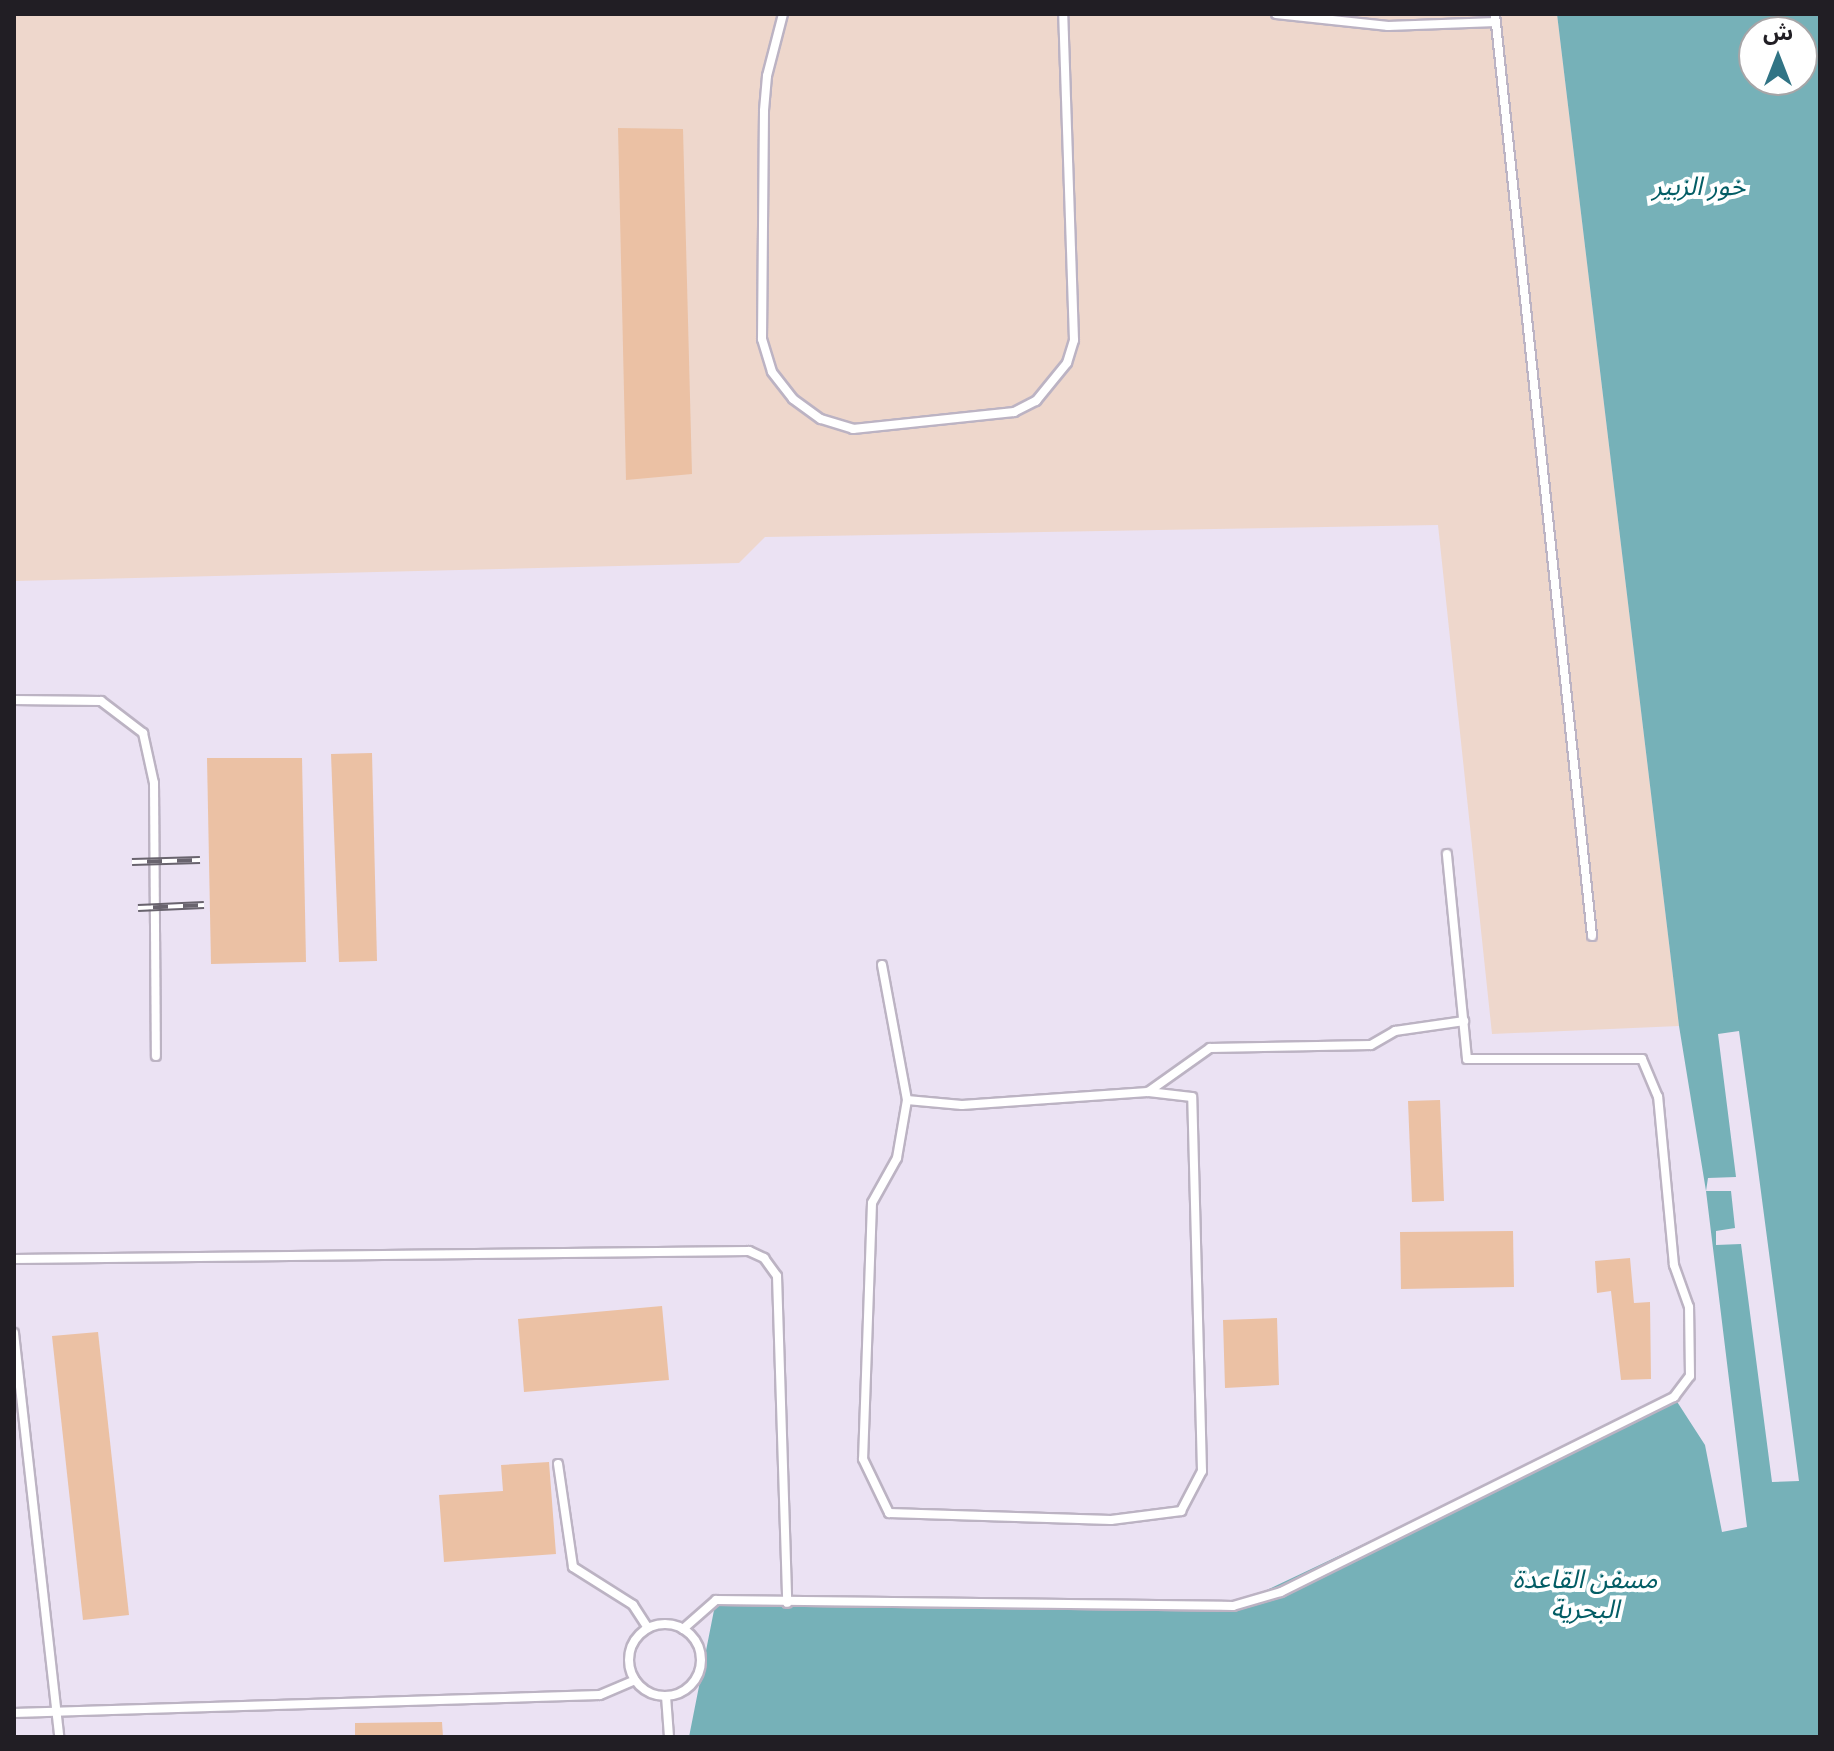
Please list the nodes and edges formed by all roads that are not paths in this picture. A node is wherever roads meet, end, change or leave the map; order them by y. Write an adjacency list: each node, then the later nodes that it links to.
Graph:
1 (783, 14): 2 (lane)
2 (1063, 14)
3 (1276, 14): 4 (lane)
4 (1496, 18): 7 (lane)
5 (14, 700): 10 (lane)
6 (1447, 854): 9 (lane)
7 (1592, 936)
8 (882, 965): 12 (lane)
9 (1464, 1021): 11 (lane); 16 (lane)
10 (156, 1056)
11 (1148, 1092): 12 (lane); 12 (lane)
12 (907, 1100)
13 (14, 1259): 16 (lane)
14 (14, 1333): 21 (lane)
15 (558, 1464): 17 (lane)
16 (787, 1603): 18 (lane)
17 (648, 1628): 18 (lane); 19 (lane)
18 (683, 1629): 20 (lane)
19 (635, 1680): 20 (lane); 21 (lane)
20 (666, 1696): 24 (lane)
21 (57, 1712): 22 (lane); 23 (lane)
22 (14, 1713)
23 (59, 1737)
24 (669, 1737)

